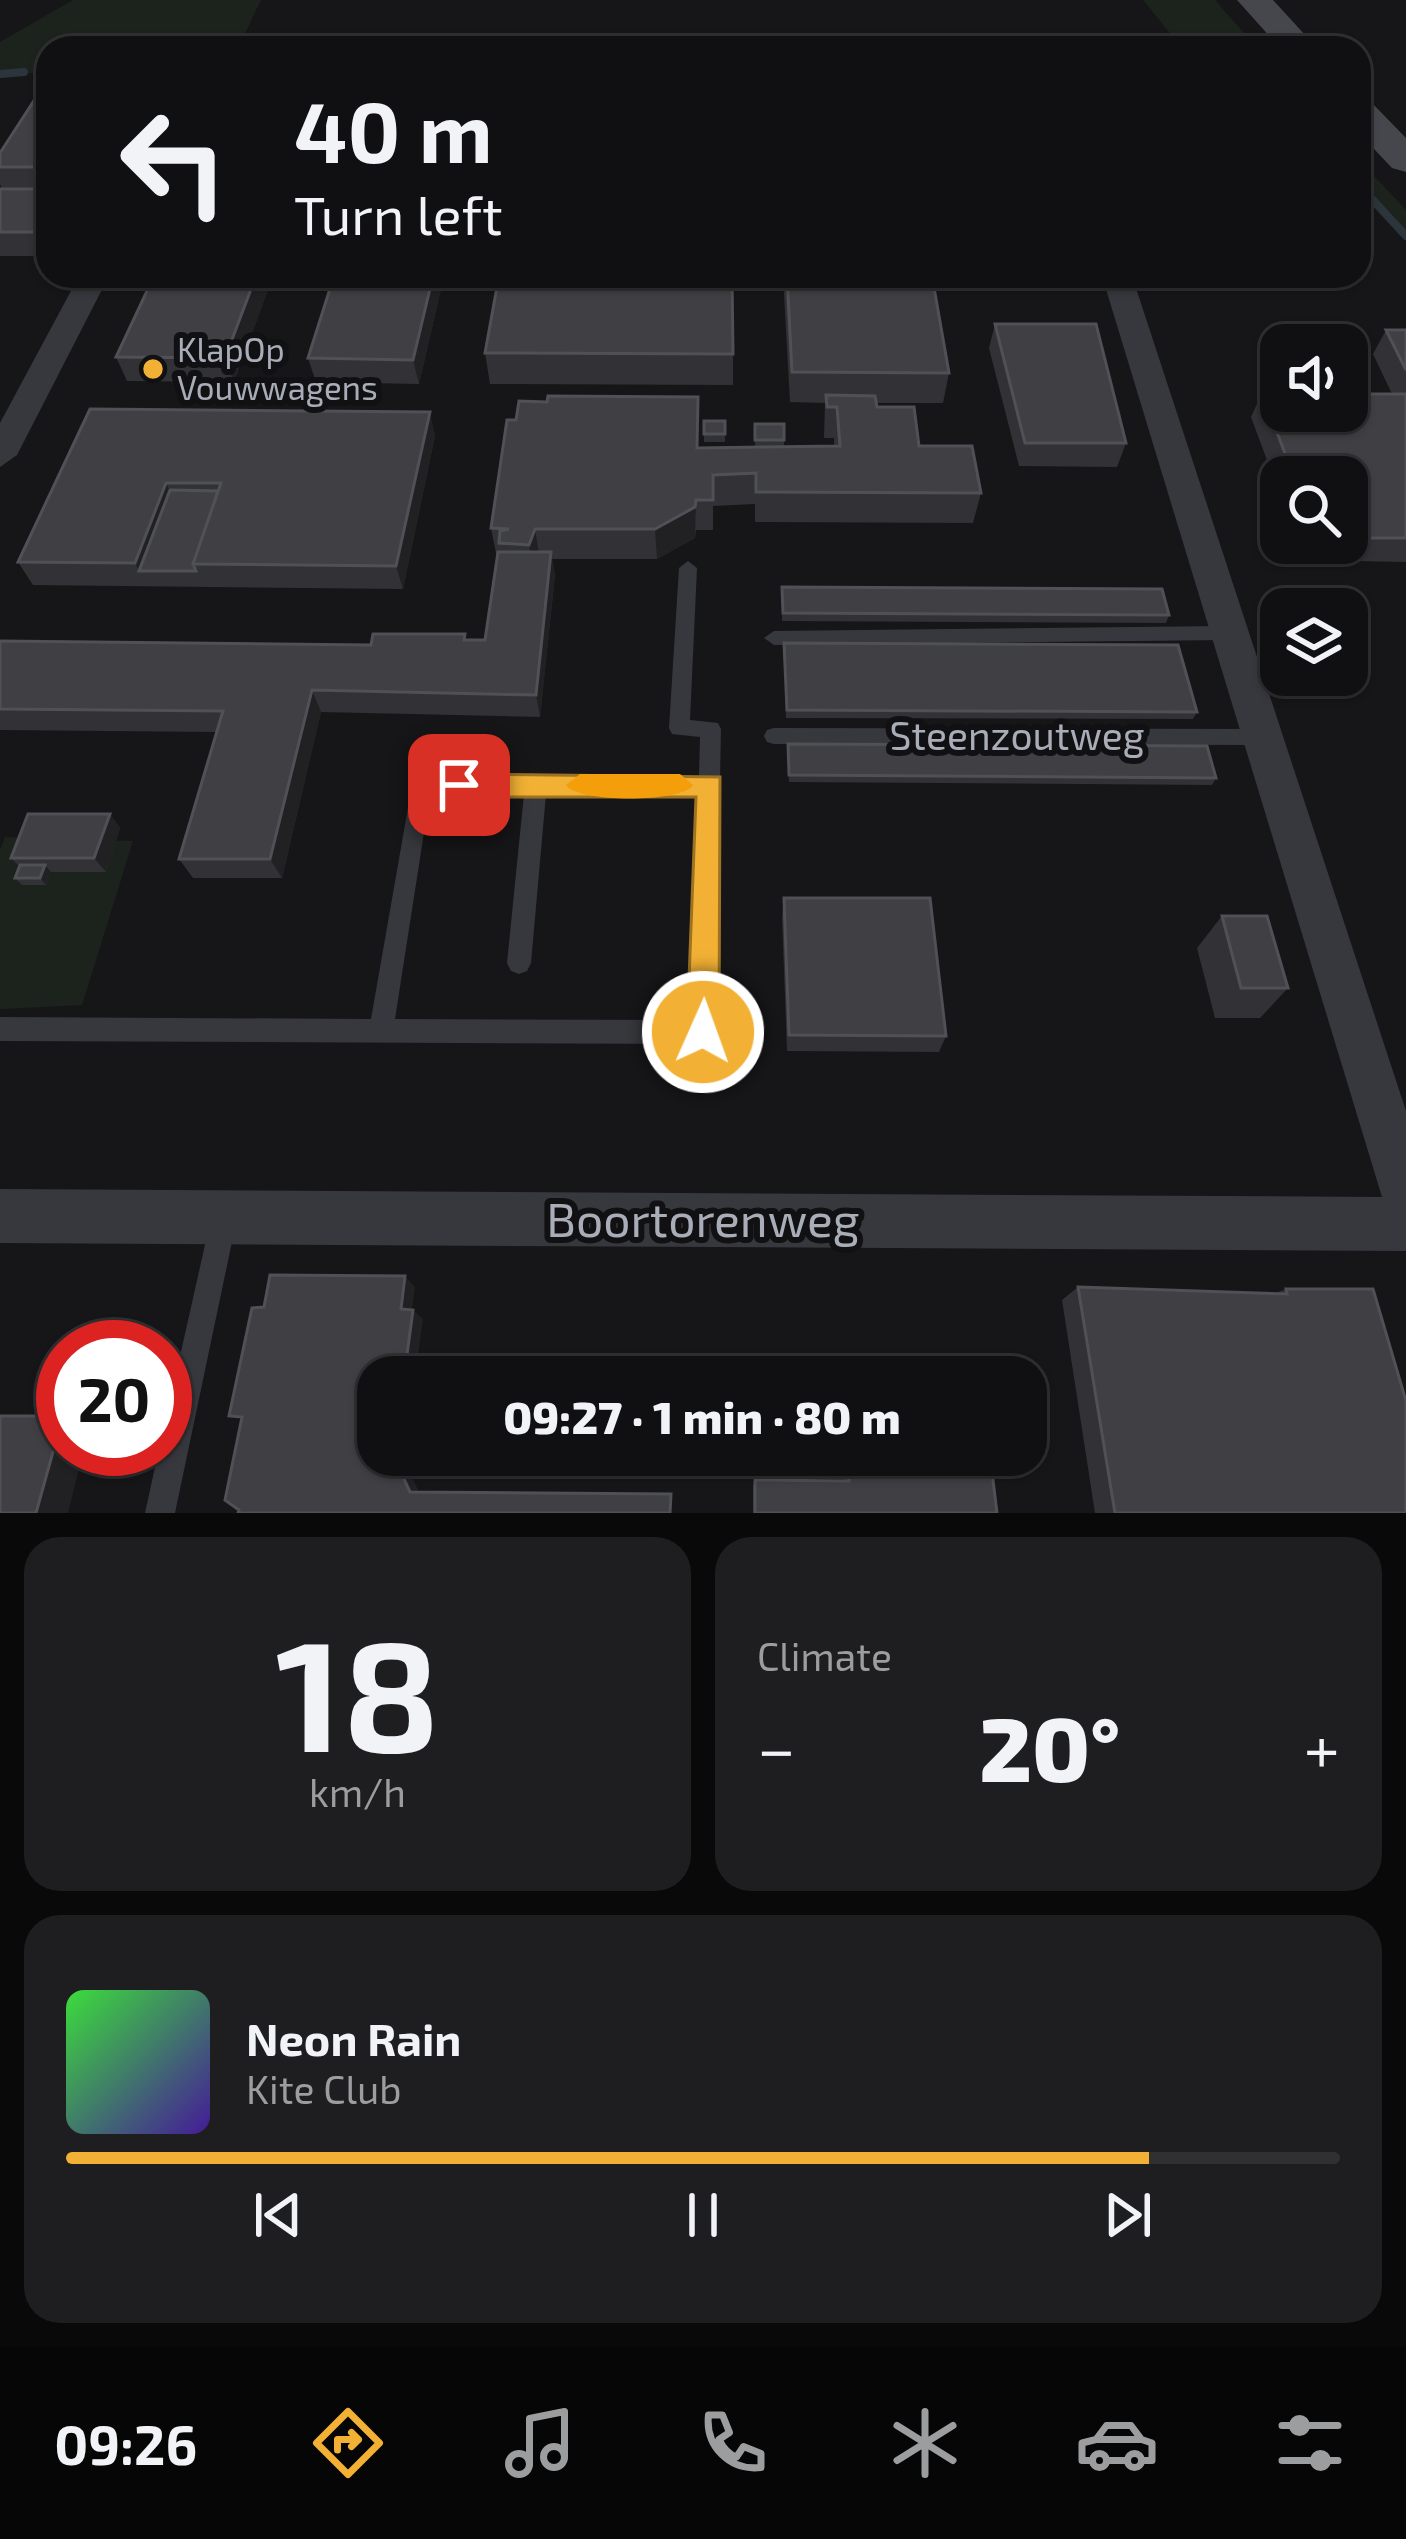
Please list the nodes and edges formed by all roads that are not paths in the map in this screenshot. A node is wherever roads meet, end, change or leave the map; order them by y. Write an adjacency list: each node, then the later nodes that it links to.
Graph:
1 (1254, 0): 2 (main road)
2 (1288, 36)
3 (1371, 124): 4 (main road)
4 (1406, 160)
5 (88, 288): 7 (street)
6 (1121, 288): 9 (street)
7 (0, 455)
8 (688, 568): 14 (lane)
9 (1227, 633): 10 (lane); 12 (street)
10 (774, 638)
11 (774, 736): 12 (lane, Steenzoutweg)
12 (1260, 737): 18 (street)
13 (536, 785): 14 (lane); 15 (lane); 17 (lane)
14 (710, 785): 17 (lane)
15 (520, 963)
16 (0, 1029): 17 (lane)
17 (381, 1030)
18 (1406, 1191)
19 (0, 1216): 20 (street, Boortorenweg)
20 (225, 1217): 21 (street, Boortorenweg); 22 (lane)
21 (1406, 1224)
22 (160, 1513)

